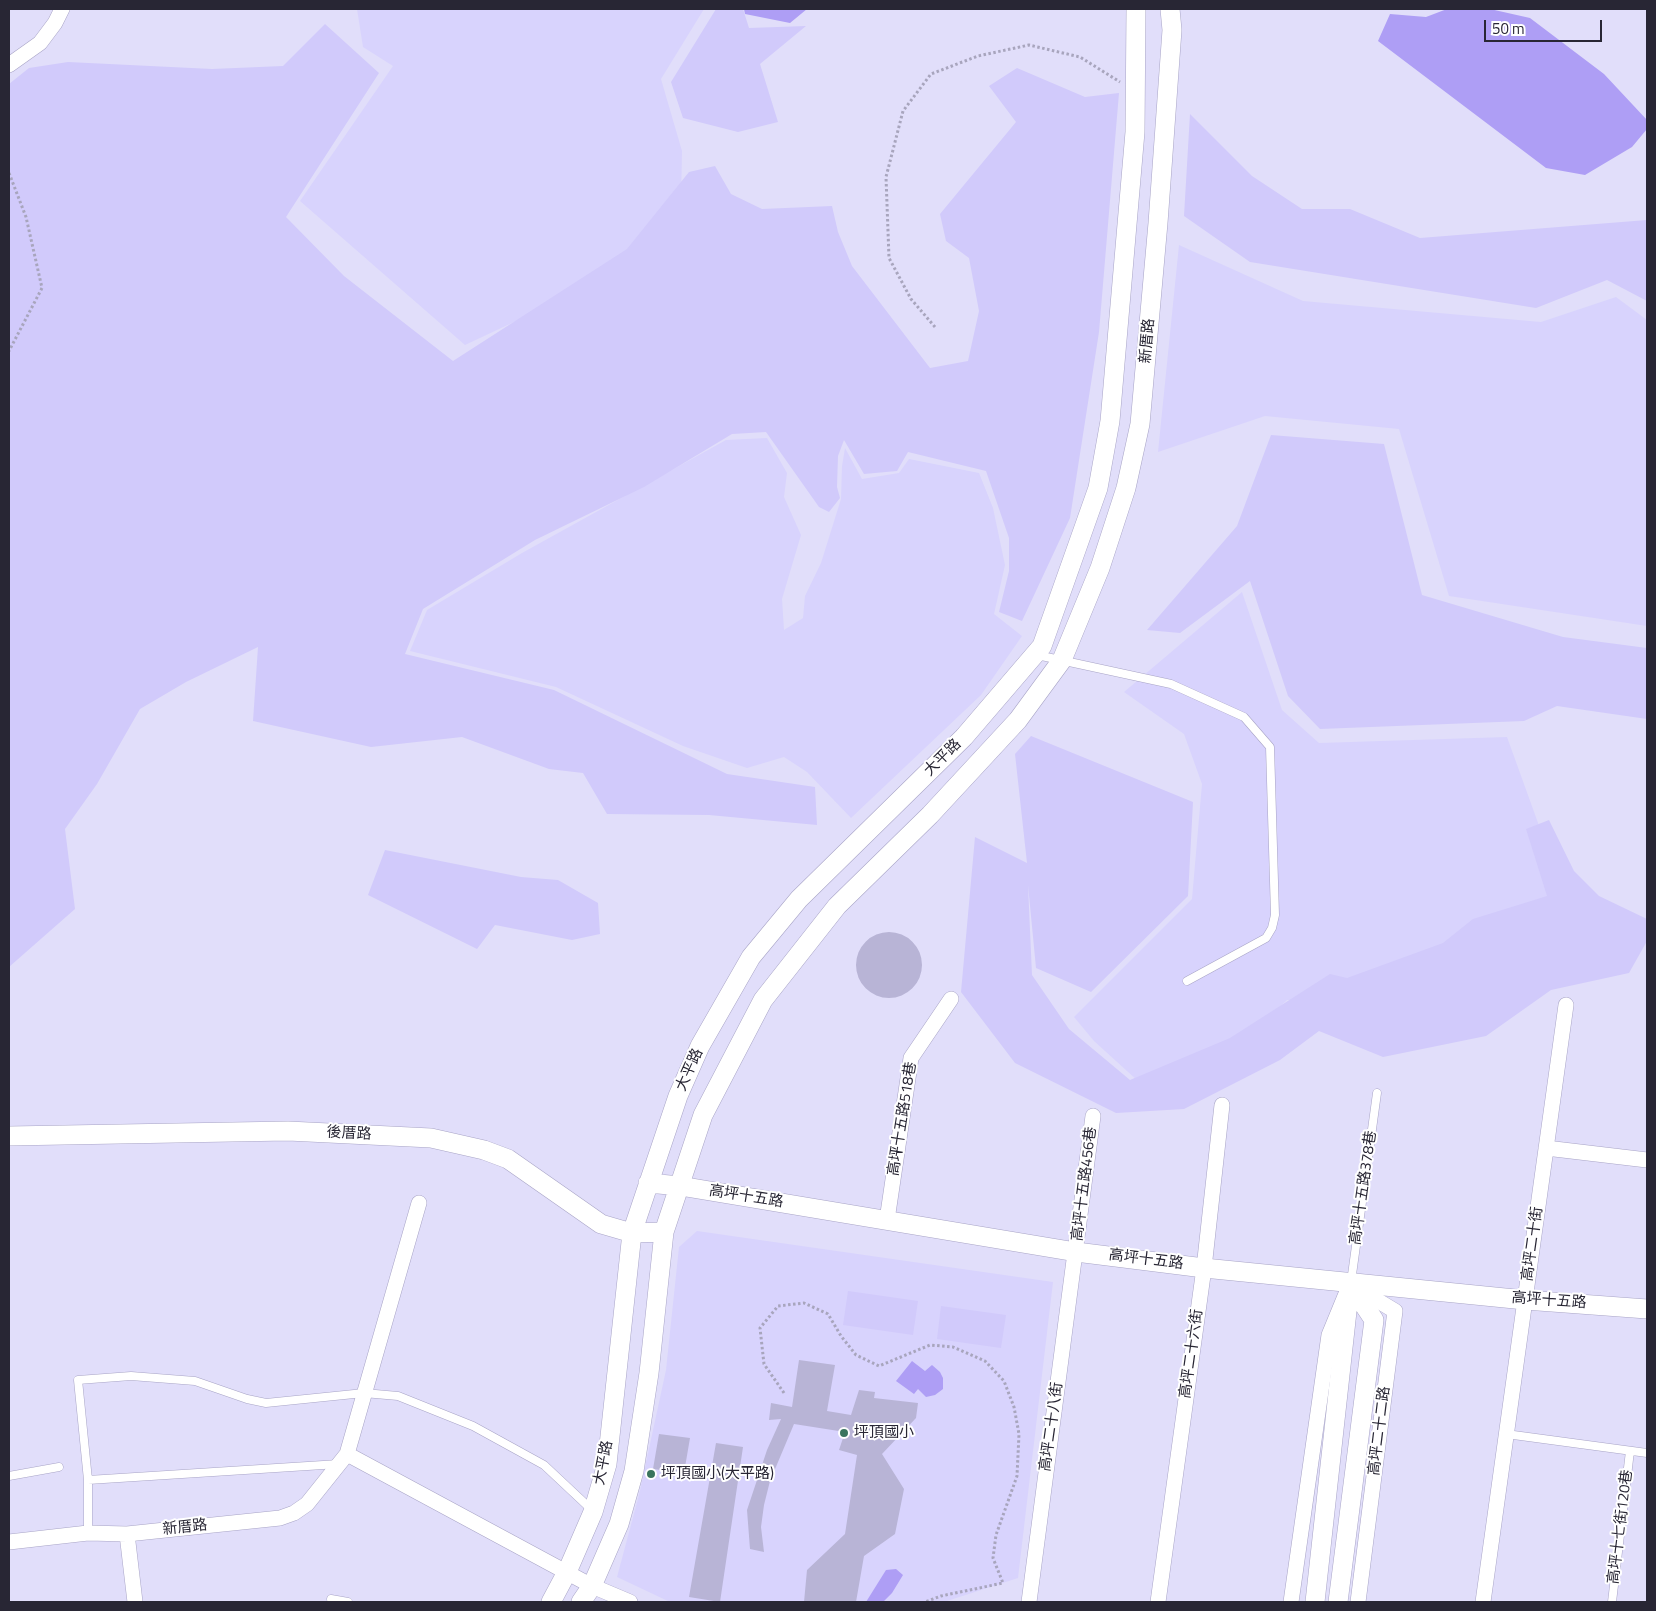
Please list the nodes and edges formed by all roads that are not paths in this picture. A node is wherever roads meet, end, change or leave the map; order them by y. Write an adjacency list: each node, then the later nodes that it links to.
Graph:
1 (62, 9): 4 (street)
2 (1136, 9): 5 (street, 新厝路)
3 (1170, 9): 6 (street, 新厝路)
4 (9, 65)
5 (1038, 650): 6 (lane); 16 (street, 大平路)
6 (1062, 660): 7 (lane); 17 (street, 大平路)
7 (1187, 981)
8 (951, 1000): 19 (street, 高坪十五路518巷)
9 (1566, 1005): 14 (street, 高坪二十街)
10 (1377, 1093): 24 (lane, 高坪十五路378巷)
11 (1222, 1105): 23 (street, 高坪二十六街)
12 (1093, 1116): 22 (street, 高坪十五路456巷)
13 (9, 1136): 21 (street, 後厝路)
14 (1546, 1148): 15 (street); 25 (street, 高坪二十街)
15 (1647, 1160)
16 (648, 1183): 17 (street, 高坪十五路); 21 (street, 大平路)
17 (680, 1186): 19 (street, 高坪十五路); 20 (street, 大平路)
18 (419, 1203): 27 (street, 新厝路)
19 (887, 1220): 22 (street, 高坪十五路)
20 (664, 1232): 21 (street, 後厝路); 40 (street, 大平路)
21 (632, 1233): 35 (street, 大平路)
22 (1076, 1252): 23 (street, 高坪十五路); 47 (street, 高坪二十八街)
23 (1204, 1268): 24 (street, 高坪十五路); 48 (street, 高坪二十六街)
24 (1350, 1284): 25 (street, 高坪十五路); 49 (street); 50 (street); 51 (street, 高坪二十二路); 52 (street, 高坪二十二路)
25 (1525, 1300): 26 (street, 高坪十五路); 28 (street, 高坪二十街)
26 (1647, 1309)
27 (364, 1394): 31 (street, 新厝路); 34 (lane); 35 (lane)
28 (1506, 1434): 29 (lane); 53 (street, 高坪二十街)
29 (1630, 1451): 30 (lane); 54 (lane, 高坪十七街120巷)
30 (1647, 1453)
31 (343, 1459): 34 (lane); 37 (street, 新厝路); 39 (street)
32 (59, 1467): 33 (lane)
33 (9, 1476)
34 (88, 1480): 36 (lane)
35 (593, 1512): 39 (street, 大平路)
36 (88, 1533): 37 (street, 新厝路); 38 (street, 新厝路)
37 (127, 1534): 42 (street)
38 (9, 1542)
39 (567, 1572): 40 (street); 44 (street, 大平路)
40 (592, 1586): 45 (street, 大平路); 46 (street)
41 (331, 1599): 43 (lane)
42 (135, 1602)
43 (348, 1602)
44 (551, 1602)
45 (581, 1602)
46 (630, 1602)
47 (1029, 1602)
48 (1158, 1602)
49 (1291, 1602)
50 (1316, 1602)
51 (1338, 1602)
52 (1358, 1602)
53 (1483, 1602)
54 (1612, 1602)

